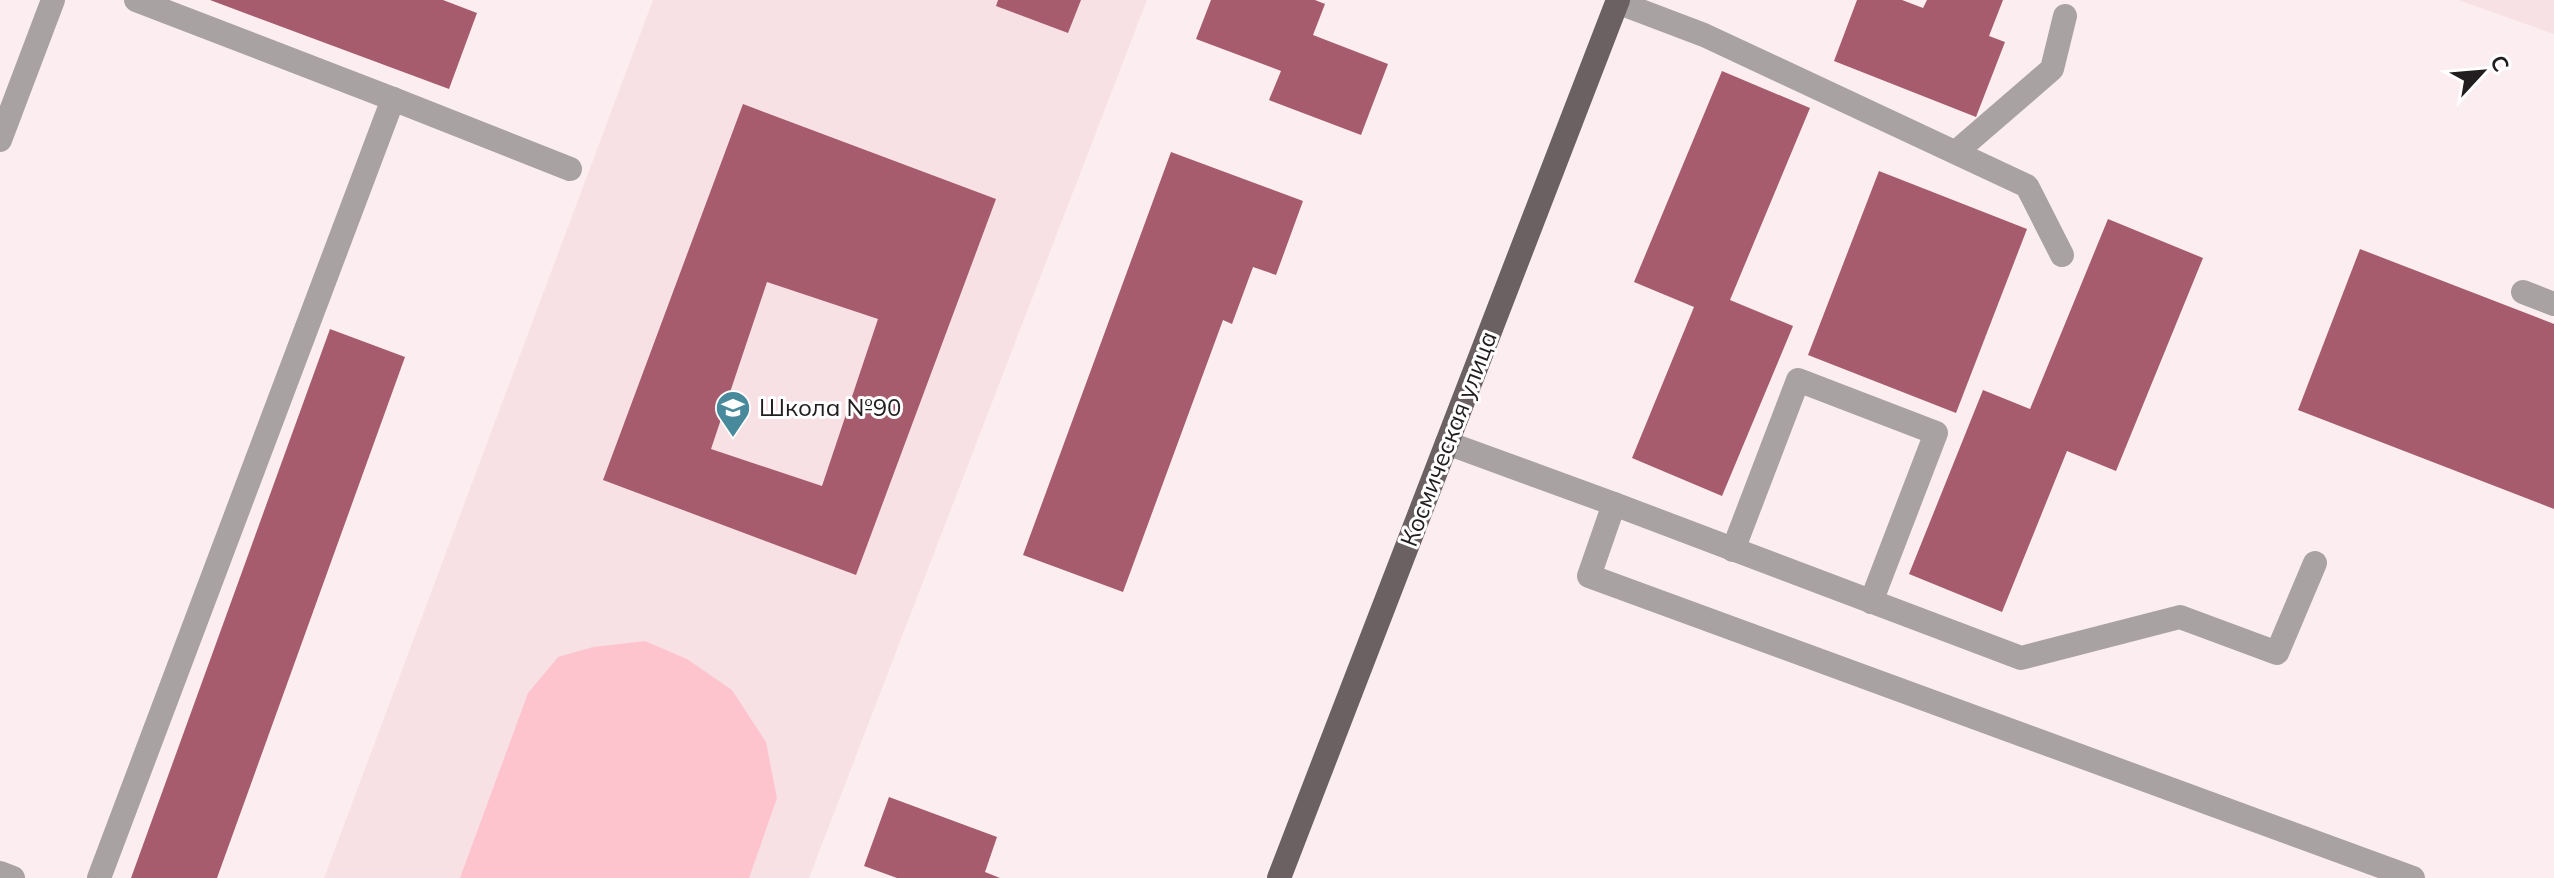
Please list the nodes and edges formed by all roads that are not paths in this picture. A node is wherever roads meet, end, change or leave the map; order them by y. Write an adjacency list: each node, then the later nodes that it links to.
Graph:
1 (53, 0): 6 (lane)
2 (136, 0): 5 (lane)
3 (1617, 1): 7 (lane); 12 (main road, Космическая улица)
4 (2065, 16): 7 (lane)
5 (393, 99): 8 (lane); 19 (lane)
6 (0, 140)
7 (1956, 152): 9 (lane)
8 (570, 169)
9 (2062, 255)
10 (2523, 292): 11 (lane)
11 (2554, 304)
12 (1447, 443): 13 (lane); 20 (main road, Космическая улица)
13 (1614, 504): 14 (lane); 21 (lane)
14 (1733, 550): 16 (lane); 16 (lane)
15 (2315, 563): 16 (lane)
16 (1871, 602)
17 (0, 873): 18 (lane)
18 (13, 878)
19 (99, 878)
20 (1279, 878)
21 (2413, 878)

